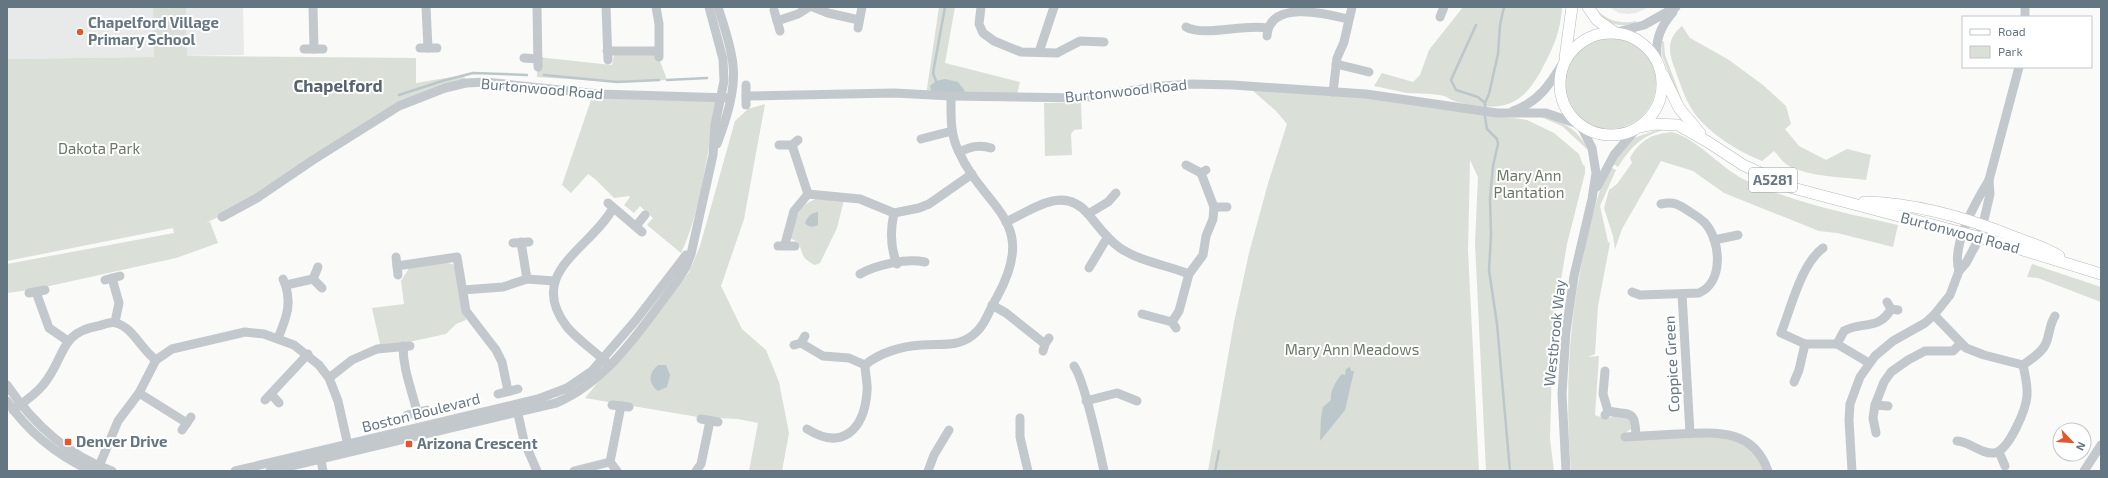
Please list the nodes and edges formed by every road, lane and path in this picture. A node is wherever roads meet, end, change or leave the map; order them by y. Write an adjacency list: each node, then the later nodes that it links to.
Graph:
1 (313, 7): 27 (street)
2 (426, 7): 26 (street)
3 (537, 7): 29 (street)
4 (606, 7): 5 (street)
5 (656, 7)
6 (709, 7): 38 (street, Boston Boulevard)
7 (718, 7): 38 (street, Boston Boulevard)
8 (809, 7): 21 (street)
9 (814, 7): 10 (street)
10 (862, 7)
11 (981, 7): 28 (street)
12 (1054, 7): 28 (street)
13 (1352, 7): 20 (street)
14 (1444, 7): 19 (street)
15 (1572, 7): 30 (main road, A5281)
16 (1588, 7): 24 (main road, A5281)
17 (1677, 7): 24 (street); 32 (street)
18 (774, 10): 21 (street)
19 (1440, 17)
20 (1348, 19): 22 (street); 31 (street)
21 (777, 21): 23 (street)
22 (1184, 26)
23 (780, 31)
24 (1616, 32): 30 (main road, A5281); 32 (main road, A5281)
25 (1106, 42): 28 (street)
26 (428, 48)
27 (304, 49)
28 (1039, 52)
29 (524, 58)
30 (1564, 62): 39 (street, Burtonwood Road); 40 (main road, A5281)
31 (1336, 64): 34 (street); 36 (street)
32 (1659, 67): 41 (main road, A5281); 44 (main road, Burtonwood Road / A5281)
33 (2019, 68): 50 (street)
34 (1369, 72)
35 (746, 85): 37 (street, Burtonwood Road)
36 (1333, 92): 37 (street, Burtonwood Road); 39 (street, Burtonwood Road)
37 (951, 96): 42 (street)
38 (726, 97): 61 (street, Burtonwood Road); 110 (street, Boston Boulevard)
39 (1504, 113): 40 (street, Burtonwood Road)
40 (1579, 125): 41 (main road, A5281); 53 (street, Westbrook Way)
41 (1638, 127): 44 (main road, Burtonwood Road / A5281); 53 (street, Westbrook Way)
42 (952, 131): 43 (street); 47 (street)
43 (921, 139)
44 (1708, 142): 54 (main road, Burtonwood Road / A5281)
45 (779, 145): 52 (street)
46 (992, 148): 47 (street)
47 (958, 152): 49 (street)
48 (1186, 165): 56 (street)
49 (972, 174): 58 (street); 63 (street)
50 (1989, 180): 62 (street); 64 (street)
51 (1116, 193): 59 (street)
52 (808, 194): 58 (street); 71 (street)
53 (1592, 200): 163 (street, Westbrook Way)
54 (1845, 201): 62 (main road, Burtonwood Road / A5281); 65 (main road, Burtonwood Road / A5281)
55 (1661, 205): 69 (street, Coppice Green)
56 (1214, 207): 57 (street); 81 (street)
57 (1227, 207)
58 (894, 213): 74 (street)
59 (1088, 214): 63 (street); 67 (street)
60 (645, 215): 86 (street)
61 (222, 217)
62 (1969, 220): 64 (main road, Burtonwood Road / A5281); 65 (street)
63 (1006, 222): 92 (street)
64 (1984, 225): 68 (street); 75 (main road, Burtonwood Road / A5281)
65 (1962, 233): 68 (main road, Burtonwood Road / A5281); 79 (street)
66 (1738, 235): 69 (street)
67 (1107, 238): 78 (street); 81 (street)
68 (1980, 238): 75 (main road, Burtonwood Road / A5281); 79 (street)
69 (1714, 240): 91 (street, Coppice Green)
70 (521, 242): 85 (street)
71 (786, 245)
72 (1823, 247): 99 (street)
73 (925, 262): 74 (street)
74 (897, 264): 80 (street)
75 (2076, 265): 82 (main road, Burtonwood Road / A5281)
76 (397, 266): 88 (street)
77 (318, 267): 84 (street)
78 (1088, 269)
79 (1959, 271): 95 (street)
80 (860, 274)
81 (1189, 274): 94 (street)
82 (2101, 274)
83 (112, 278): 97 (street)
84 (313, 279): 87 (street); 100 (street)
85 (527, 279): 86 (street); 88 (street)
86 (554, 281): 110 (street)
87 (322, 288)
88 (463, 290): 119 (street)
89 (37, 292): 101 (street)
90 (1632, 292): 91 (street, Coppice Green)
91 (1682, 294): 139 (street, Coppice Green)
92 (992, 305): 103 (street); 111 (street)
93 (1892, 307): 105 (street)
94 (1142, 314)
95 (1934, 315): 106 (street); 109 (street)
96 (2055, 315): 112 (street)
97 (115, 322): 101 (street); 108 (street)
98 (1772, 330): 99 (street)
99 (1781, 333): 104 (street)
100 (278, 338): 107 (street); 108 (street)
101 (68, 341): 129 (street)
102 (800, 341): 111 (street)
103 (1045, 344)
104 (1805, 344): 105 (street); 116 (street)
105 (1837, 344): 109 (street)
106 (1960, 344): 112 (street); 127 (street)
107 (308, 354): 115 (street); 125 (street)
108 (156, 360): 120 (street)
109 (1869, 362): 165 (street)
110 (607, 363): 130 (street, Boston Boulevard)
111 (865, 365): 137 (street)
112 (2023, 365): 146 (street)
113 (1074, 366): 123 (street)
114 (1605, 371): 141 (street)
115 (329, 378): 132 (street); 145 (street)
116 (1793, 383)
117 (7, 385): 129 (street)
118 (518, 389): 119 (street)
119 (508, 392): 121 (street)
120 (139, 393): 136 (street); 150 (street)
121 (498, 394)
122 (7, 401): 129 (street)
123 (1086, 401): 124 (street); 162 (street)
124 (1139, 402)
125 (280, 403)
126 (612, 404): 148 (street)
127 (1875, 405): 128 (street); 140 (street)
128 (1888, 406)
129 (16, 407): 150 (street); 152 (street)
130 (517, 408): 145 (street, Boston Boulevard); 157 (street)
131 (427, 410): 132 (street)
132 (417, 412): 133 (street)
133 (407, 415)
134 (1020, 418): 161 (street)
135 (710, 421): 159 (street)
136 (186, 423)
137 (806, 428)
138 (950, 429): 160 (street)
139 (1690, 433): 141 (street, Coppice Green); 164 (street, Coppice Green)
140 (1876, 433)
141 (1636, 436): 142 (street, Coppice Green)
142 (1625, 437)
143 (1956, 440): 146 (street)
144 (2101, 445): 166 (street)
145 (348, 448): 147 (street, Boston Boulevard)
146 (1999, 452): 149 (street)
147 (320, 455): 154 (street, Boston Boulevard); 155 (street, Boston Boulevard); 156 (street)
148 (610, 462): 151 (street); 158 (street)
149 (2005, 466)
150 (98, 469): 153 (street)
151 (617, 470)
152 (91, 471)
153 (112, 471)
154 (239, 471)
155 (270, 471)
156 (323, 471)
157 (537, 471)
158 (574, 471)
159 (696, 471)
160 (928, 471)
161 (1028, 471)
162 (1104, 471)
163 (1566, 471)
164 (1768, 471)
165 (1852, 471)
166 (2084, 471)

